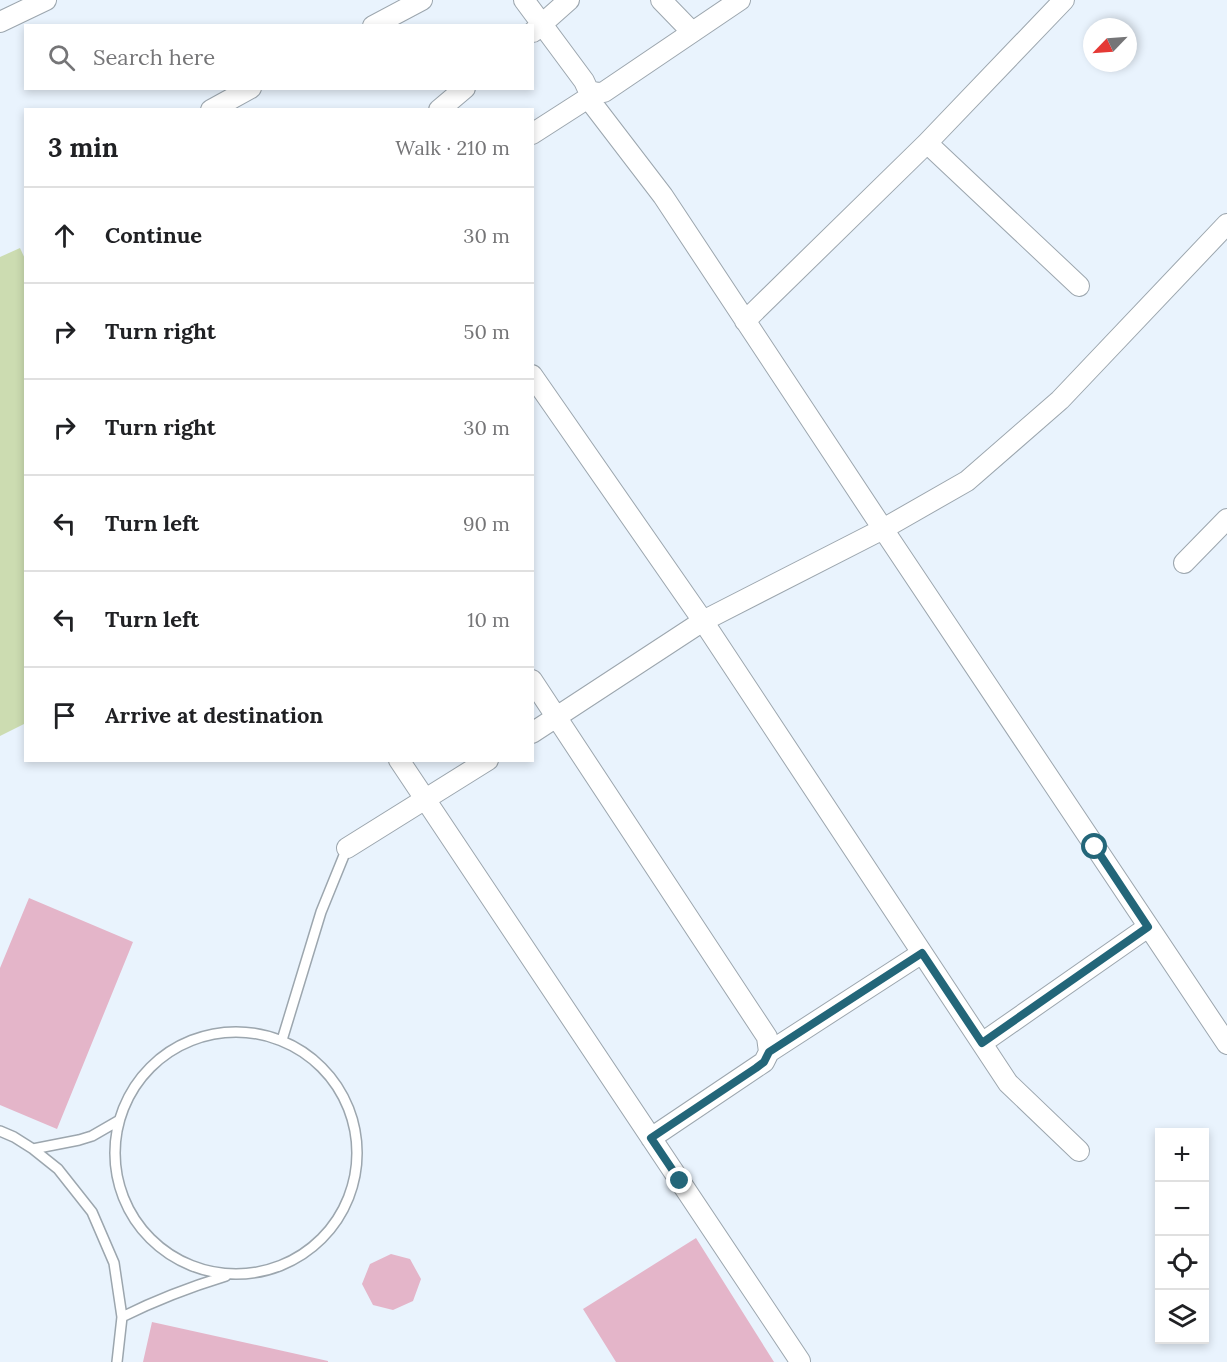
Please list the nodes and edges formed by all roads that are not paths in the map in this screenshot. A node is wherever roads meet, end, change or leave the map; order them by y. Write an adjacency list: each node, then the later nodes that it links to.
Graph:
1 (46, 0): 8 (street)
2 (422, 0): 9 (street)
3 (524, 0): 10 (street)
4 (569, 0): 10 (street)
5 (662, 0): 11 (street)
6 (740, 0): 11 (street)
7 (1064, 0): 18 (street)
8 (0, 22)
9 (377, 24)
10 (537, 28): 14 (street)
11 (692, 32): 14 (street)
12 (247, 90): 15 (street)
13 (463, 90): 16 (street)
14 (589, 94): 17 (street); 21 (street)
15 (215, 108)
16 (441, 108)
17 (534, 134)
18 (927, 143): 20 (street); 21 (street)
19 (1227, 224): 24 (street)
20 (1078, 286)
21 (745, 321): 24 (street)
22 (534, 378): 26 (street)
23 (1227, 519): 25 (street)
24 (883, 529): 26 (street); 34 (street)
25 (1184, 563)
26 (703, 621): 28 (street); 35 (street)
27 (534, 683): 28 (street)
28 (558, 717): 29 (street); 39 (street)
29 (534, 732)
30 (400, 762): 32 (street)
31 (485, 762): 32 (street)
32 (425, 799): 33 (street); 42 (street)
33 (347, 848): 36 (lane)
34 (1148, 927): 37 (street); 38 (street)
35 (922, 953): 37 (street); 39 (street)
36 (282, 1040): 40 (lane); 45 (lane)
37 (982, 1043): 44 (street)
38 (1227, 1044)
39 (769, 1052): 42 (street)
40 (118, 1121): 43 (lane); 45 (lane)
41 (0, 1131): 43 (lane)
42 (651, 1138): 47 (street)
43 (33, 1149): 46 (lane)
44 (1079, 1151)
45 (228, 1275): 46 (lane)
46 (122, 1317): 48 (lane)
47 (800, 1361)
48 (117, 1362)

